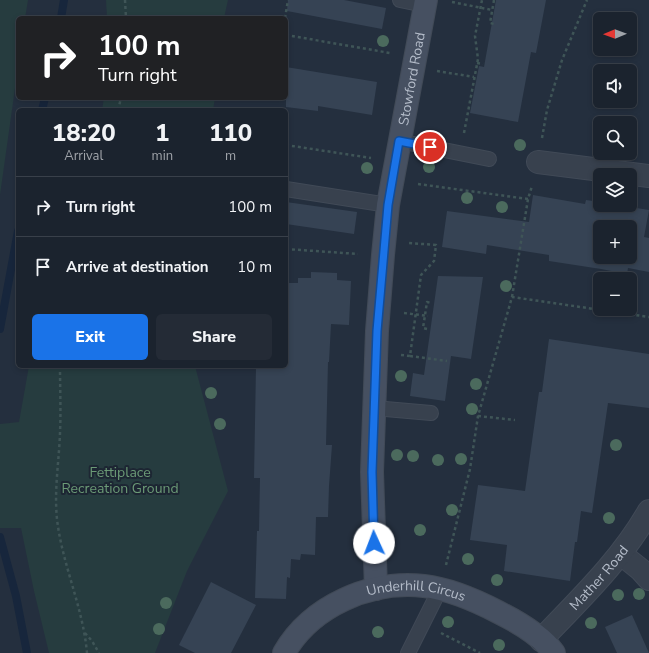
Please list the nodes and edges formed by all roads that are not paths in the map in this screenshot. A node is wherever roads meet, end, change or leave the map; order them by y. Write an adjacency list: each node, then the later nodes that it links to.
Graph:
1 (400, 0): 2 (lane)
2 (425, 2): 4 (street, Stowford Road)
3 (489, 159): 4 (lane)
4 (396, 161): 8 (street, Stowford Road)
5 (538, 162): 6 (street)
6 (649, 176)
7 (288, 189): 8 (lane)
8 (388, 205): 9 (street, Stowford Road)
9 (374, 408): 10 (lane); 14 (street, Stowford Road)
10 (431, 413)
11 (649, 511): 12 (street, Mather Road)
12 (620, 554): 13 (street); 16 (street, Mather Road)
13 (649, 579)
14 (376, 589): 15 (street, Underhill Circus); 17 (street, Underhill Circus)
15 (440, 589): 16 (street, Underhill Circus); 18 (lane)
16 (548, 646)
17 (284, 653)
18 (408, 653)

